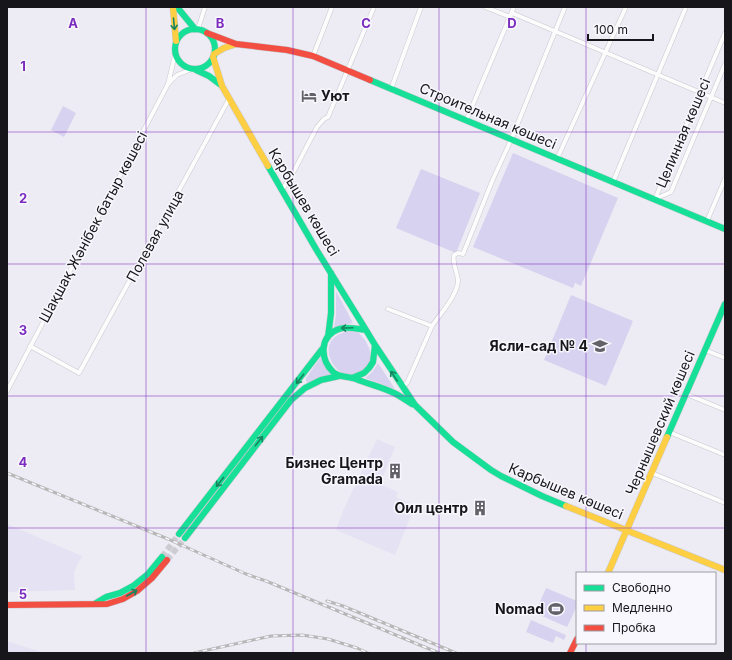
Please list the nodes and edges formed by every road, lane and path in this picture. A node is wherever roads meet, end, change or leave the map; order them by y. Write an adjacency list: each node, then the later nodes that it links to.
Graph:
1 (173, 7): 17 (main road, one-way to 17)
2 (177, 7): 13 (main road)
3 (205, 7): 13 (street)
4 (332, 7): 22 (street)
5 (374, 7): 25 (street)
6 (421, 7): 29 (street)
7 (485, 7): 12 (street)
8 (514, 7): 12 (street)
9 (565, 7): 14 (street)
10 (626, 7): 19 (street)
11 (686, 7): 26 (street)
12 (511, 15): 14 (street); 34 (street)
13 (196, 29): 15 (main road); 17 (main road)
14 (555, 32): 19 (street); 35 (street)
15 (207, 33): 18 (main road, Строительная көшесі); 21 (main road)
16 (725, 33): 30 (street, Целинная көшесі)
17 (176, 42): 20 (main road)
18 (236, 44): 21 (main road); 22 (main road, Строительная көшесі)
19 (605, 53): 26 (street); 36 (street)
20 (175, 55): 24 (main road); 27 (street, Шақшақ Жәнібек батыр көшесі)
21 (214, 56): 24 (main road); 28 (main road)
22 (313, 56): 25 (main road, Строительная көшесі)
23 (725, 64): 31 (street, Целинная көшесі)
24 (194, 69): 27 (street, Шақшақ Жәнібек батыр көшесі); 28 (main road)
25 (348, 70): 29 (main road, Строительная көшесі); 39 (street)
26 (657, 75): 30 (street); 38 (street)
27 (168, 84): 50 (street, Шақшақ Жәнібек батыр көшесі)
28 (222, 86): 32 (main road, Карбышев көшесі)
29 (390, 88): 34 (main road, Строительная көшесі)
30 (700, 92): 31 (street); 40 (street, Целинная көшесі)
31 (711, 97): 33 (street); 40 (street, Целинная көшесі)
32 (229, 99): 39 (main road, Карбышев көшесі); 50 (street, Полевая улица)
33 (725, 103)
34 (466, 121): 35 (main road, Строительная көшесі)
35 (511, 140): 36 (main road, Строительная көшесі); 46 (street)
36 (557, 158): 38 (main road, Строительная көшесі)
37 (725, 179): 41 (street)
38 (613, 182): 40 (main road, Строительная көшесі)
39 (282, 190): 43 (main road, Карбышев көшесі)
40 (655, 199): 41 (main road, Строительная көшесі)
41 (707, 221): 42 (main road, Строительная көшесі)
42 (725, 229)
43 (331, 271): 47 (main road, Карбышев көшесі); 48 (main road)
44 (725, 304): 52 (main road, Чернышевский көшесі)
45 (388, 309): 46 (street)
46 (432, 326): 56 (street)
47 (366, 330): 48 (main road, one-way to 48); 49 (main road)
48 (328, 337): 51 (main road)
49 (375, 345): 55 (main road); 56 (main road, Карбышев көшесі, one-way to 49)
50 (30, 346): 57 (street, Шақшақ Жәнібек батыр көшесі)
51 (323, 348): 54 (main road); 66 (main road, one-way to 66)
52 (705, 350): 53 (street); 58 (main road, Чернышевский көшесі)
53 (725, 358)
54 (339, 376): 55 (main road); 67 (main road, one-way to 54)
55 (352, 378): 59 (main road)
56 (402, 387): 59 (main road, Карбышев көшесі)
57 (7, 390)
58 (686, 394): 60 (street); 61 (main road, Чернышевский көшесі)
59 (415, 406): 65 (main road, Карбышев көшесі)
60 (725, 410)
61 (670, 432): 62 (street); 63 (main road, Чернышевский көшесі)
62 (725, 455)
63 (652, 473): 64 (street); 65 (main road, Чернышевский көшесі)
64 (725, 503)
65 (627, 530): 69 (main road, Карбышев көшесі); 70 (main road, Чернышевский көшесі)
66 (179, 534)
67 (185, 538)
68 (164, 558): 71 (main road)
69 (725, 570)
70 (608, 572)
71 (7, 605)
72 (576, 641): 73 (main road)
73 (570, 653)

